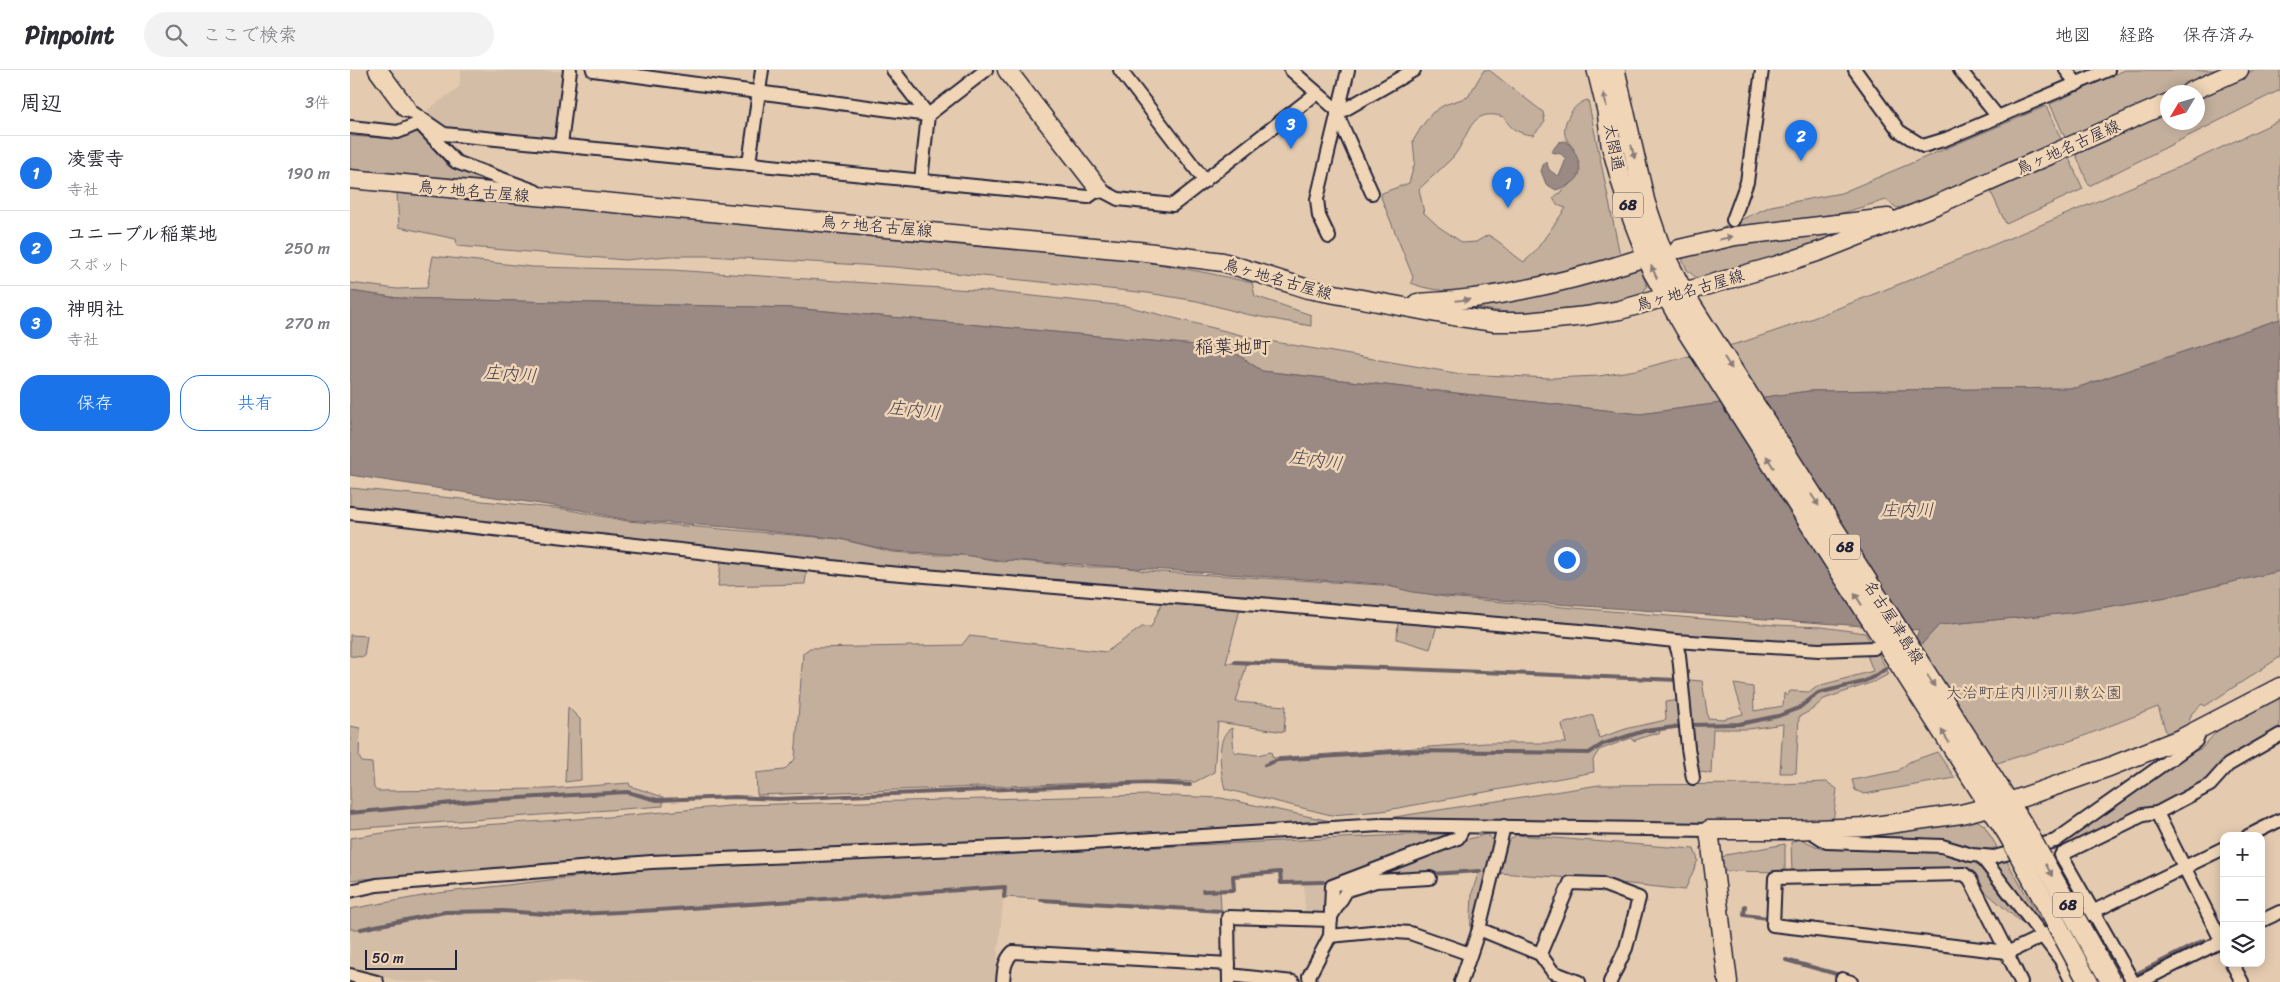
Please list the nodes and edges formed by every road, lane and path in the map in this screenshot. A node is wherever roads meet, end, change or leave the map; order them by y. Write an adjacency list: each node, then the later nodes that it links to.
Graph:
1 (378, 70): 26 (main road)
2 (570, 70): 32 (street)
3 (593, 70): 20 (street)
4 (762, 70): 23 (street)
5 (893, 70): 28 (street)
6 (986, 70): 28 (street)
7 (1007, 70): 37 (main road)
8 (1120, 70): 35 (street)
9 (1291, 70): 24 (street)
10 (1348, 70): 27 (street)
11 (1414, 70): 27 (street)
12 (1598, 70): 45 (main road, 太閤通 / 68, one-way to 12)
13 (1615, 70): 45 (main road, 太閤通 / 68, one-way to 45)
14 (1762, 70): 41 (street)
15 (1855, 70): 29 (street)
16 (1960, 70): 29 (street)
17 (2066, 70): 21 (street)
18 (2108, 70): 21 (street)
19 (2240, 70): 22 (main road)
20 (664, 75): 23 (street)
21 (2077, 84): 29 (street)
22 (2205, 85)
23 (759, 92): 28 (street); 33 (street)
24 (1317, 93): 27 (street); 35 (street)
25 (2160, 107): 40 (main road, 鳥ヶ地名古屋線)
26 (406, 108): 30 (street); 32 (street)
27 (1337, 113): 38 (street); 42 (street)
28 (928, 115): 36 (street)
29 (1998, 118)
30 (419, 123): 31 (street); 39 (street)
31 (350, 127)
32 (561, 146): 33 (street)
33 (749, 164): 36 (street)
34 (350, 179): 39 (main road, 鳥ヶ地名古屋線)
35 (1205, 180): 37 (street)
36 (920, 181): 37 (street)
37 (1099, 189)
38 (1372, 194)
39 (554, 198): 46 (main road, 鳥ヶ地名古屋線)
40 (1936, 205): 43 (main road, one-way to 40); 45 (main road, 鳥ヶ地名古屋線)
41 (1733, 220)
42 (1330, 237)
43 (1679, 249)
44 (1636, 260): 46 (main road, one-way to 44)
45 (1675, 294): 46 (main road, 鳥ヶ地名古屋線); 47 (main road, 太閤通 / 68)
46 (1379, 304)
47 (1694, 326): 55 (main road, 名古屋津島線 / 68, one-way to 55); 56 (main road, 名古屋津島線 / 68, one-way to 47)
48 (350, 513): 49 (street)
49 (1675, 641): 50 (street); 54 (street)
50 (1874, 648)
51 (2280, 687): 52 (main road)
52 (2201, 728): 55 (main road); 66 (street)
53 (2280, 735): 57 (street)
54 (1693, 778)
55 (2009, 802): 56 (main road); 63 (main road, 68)
56 (1990, 807): 61 (main road); 63 (main road, 68)
57 (2157, 813): 67 (street); 70 (street)
58 (2280, 820): 64 (street)
59 (1504, 826): 60 (street); 62 (street); 74 (street)
60 (1464, 827): 69 (street); 72 (street)
61 (1806, 829): 62 (main road); 66 (street)
62 (1709, 830): 92 (main road)
63 (2017, 832): 95 (main road, 68, bridge); 96 (main road, 68, one-way to 96, bridge)
64 (2256, 832)
65 (2220, 850): 67 (street)
66 (1981, 856): 76 (street)
67 (2184, 867): 70 (street); 77 (street)
68 (1430, 878): 72 (street)
69 (350, 891)
70 (2093, 911): 76 (street); 97 (street)
71 (2280, 912): 73 (street)
72 (1331, 919): 75 (street); 83 (street)
73 (2265, 919)
74 (1479, 929): 80 (street); 81 (street)
75 (1330, 936): 80 (street); 88 (street)
76 (2042, 936): 79 (street); 94 (street)
77 (2220, 937)
78 (2220, 944): 98 (street)
79 (2007, 952): 79 (street); 93 (street)
80 (1470, 954): 89 (street)
81 (1540, 954): 90 (street); 91 (street)
82 (2234, 967): 99 (street)
83 (1229, 974): 86 (street); 87 (street)
84 (350, 975): 85 (street)
85 (376, 982)
86 (1003, 982)
87 (1293, 982)
88 (1310, 982)
89 (1461, 982)
90 (1578, 982)
91 (1610, 982)
92 (1728, 982)
93 (2021, 982)
94 (2072, 982)
95 (2088, 982)
96 (2111, 982)
97 (2133, 982)
98 (2140, 982)
99 (2242, 982)

